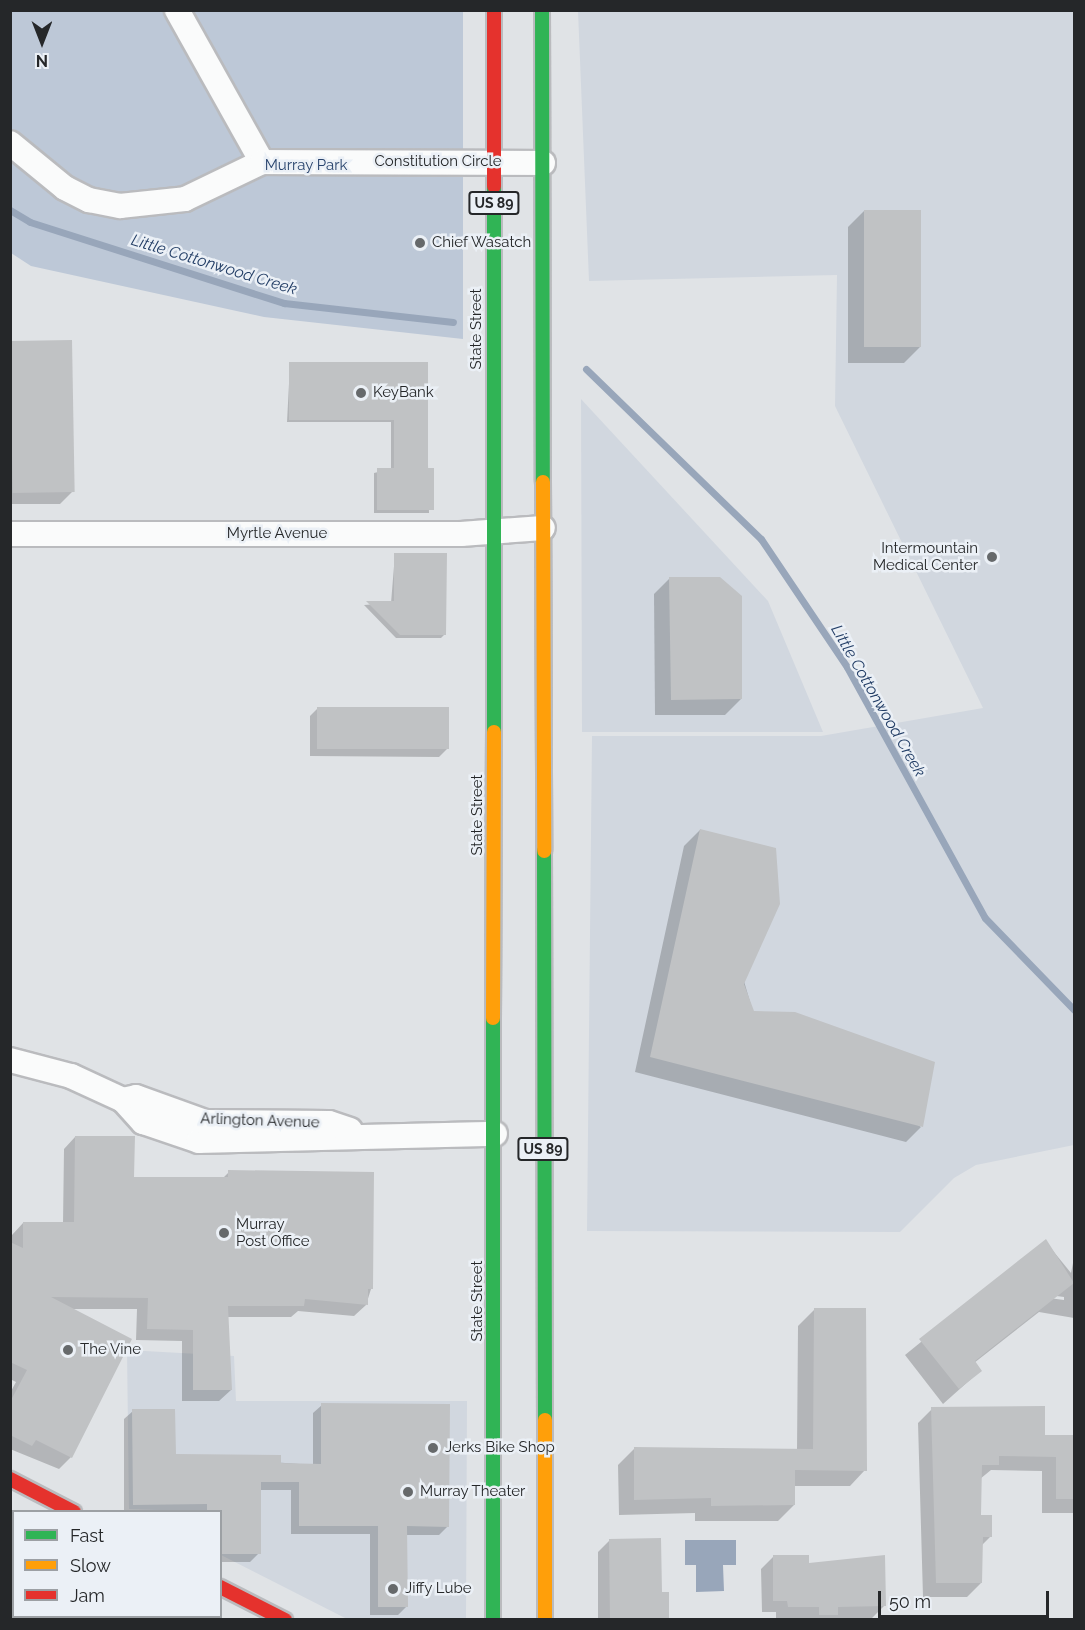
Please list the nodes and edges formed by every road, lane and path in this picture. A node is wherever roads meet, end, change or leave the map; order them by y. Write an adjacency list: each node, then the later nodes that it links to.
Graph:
1 (177, 10): 5 (street)
2 (494, 10): 6 (main road, State Street / US 89)
3 (542, 10): 7 (main road, US 89)
4 (10, 143): 5 (street, Constitution Circle)
5 (262, 162): 6 (street, Constitution Circle)
6 (494, 163): 7 (street, Constitution Circle); 9 (main road, State Street / US 89)
7 (543, 163): 8 (main road, US 89)
8 (543, 528): 9 (street, Myrtle Avenue); 18 (main road, US 89)
9 (494, 531): 10 (street, Myrtle Avenue); 12 (main road, State Street / US 89)
10 (10, 534)
11 (10, 1059): 12 (street, Arlington Avenue)
12 (495, 1134): 17 (main road, State Street / US 89)
13 (10, 1479): 14 (main road)
14 (70, 1510)
15 (222, 1588): 16 (main road)
16 (285, 1620)
17 (493, 1620)
18 (545, 1620)

